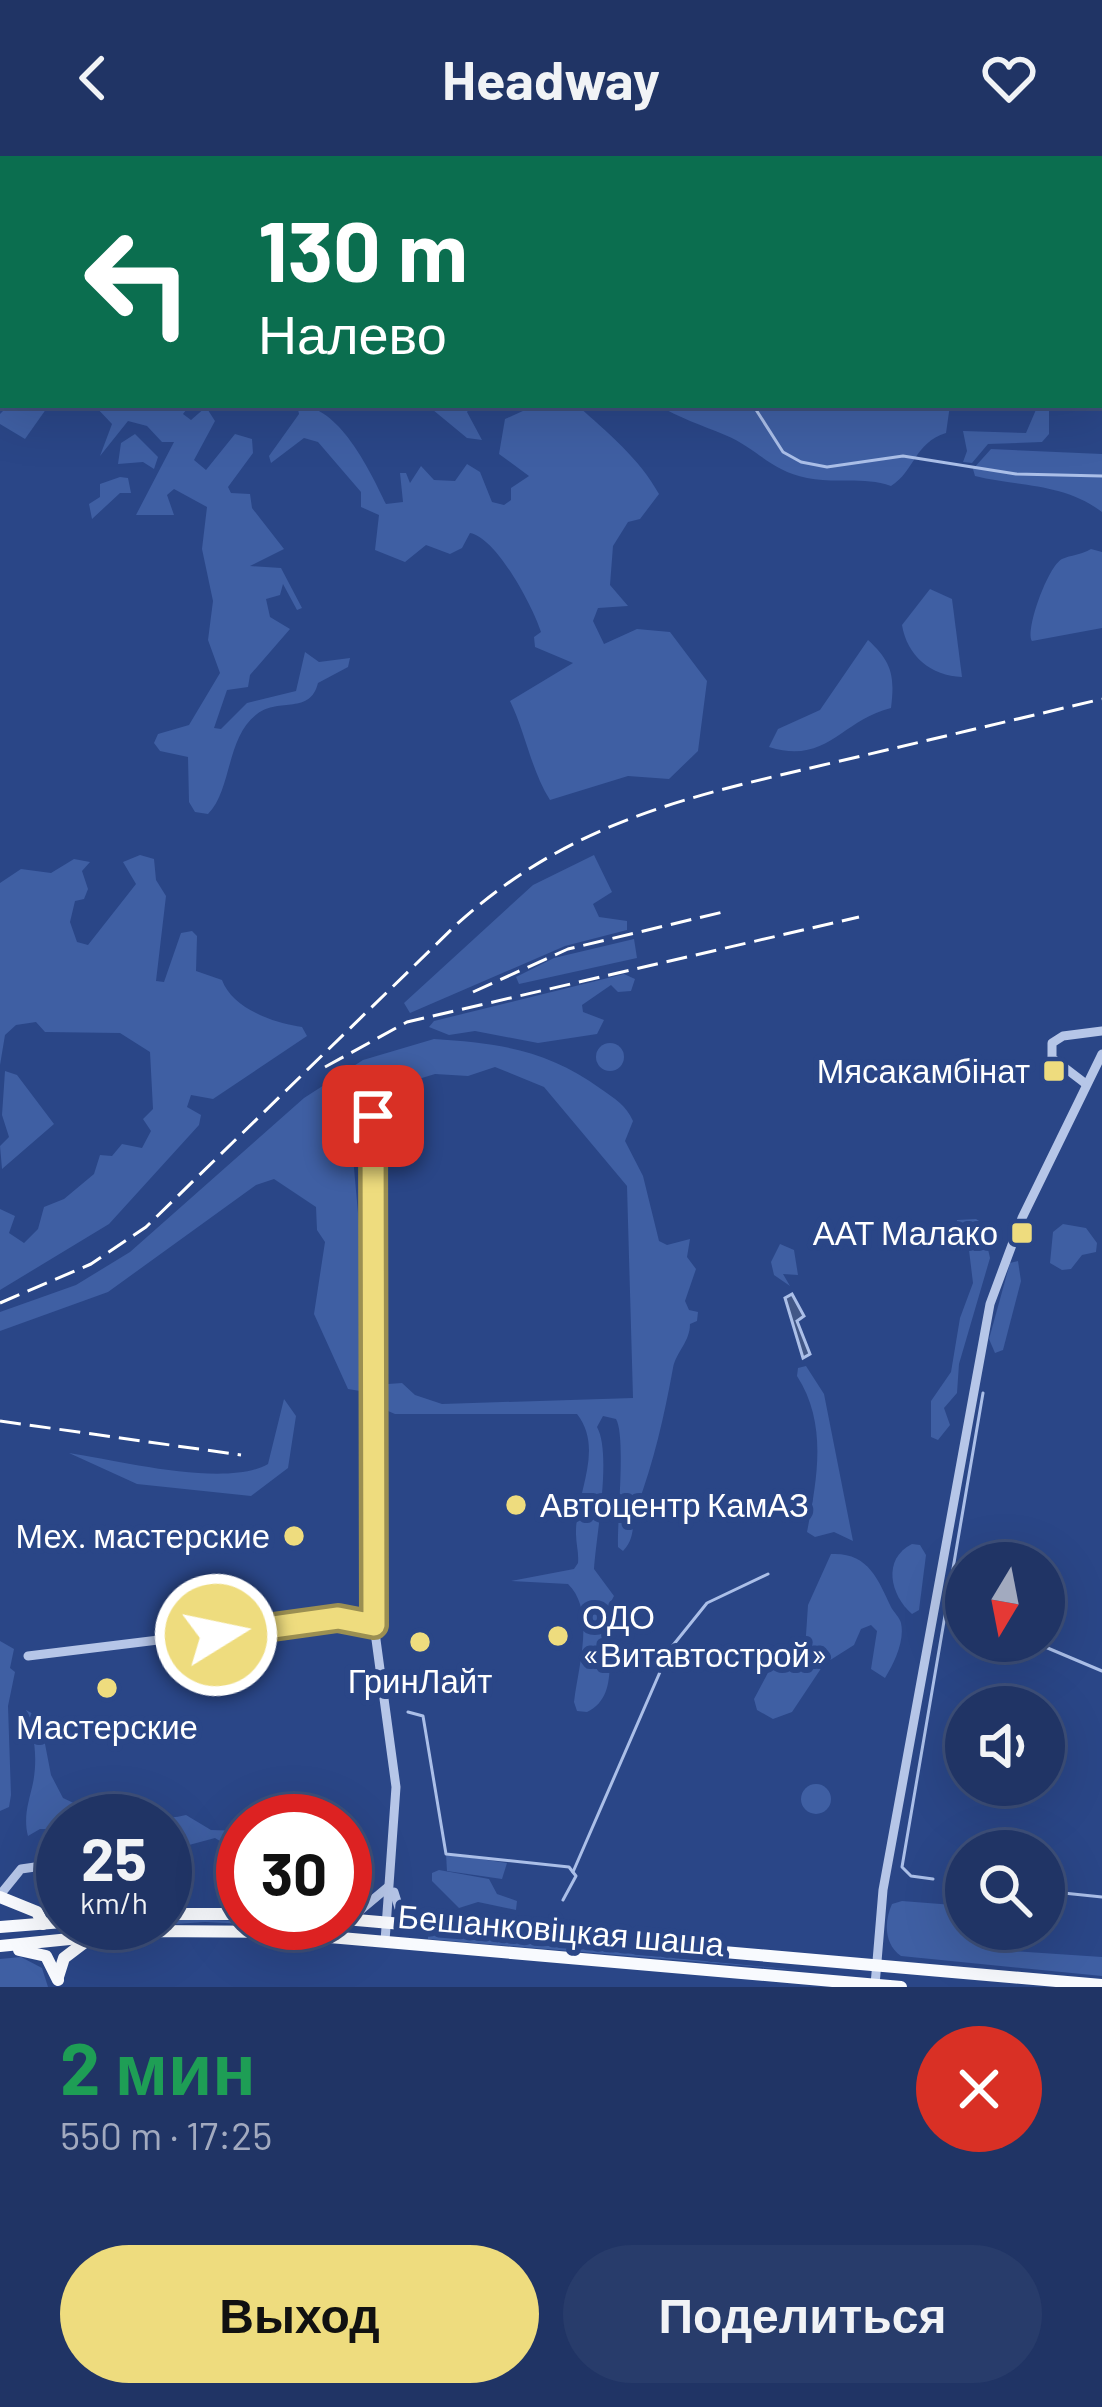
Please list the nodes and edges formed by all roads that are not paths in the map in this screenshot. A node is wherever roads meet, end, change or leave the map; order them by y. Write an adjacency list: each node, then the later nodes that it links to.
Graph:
1 (1102, 1030): 3 (street)
2 (1102, 1054): 3 (street)
3 (1086, 1084): 22 (street)
4 (373, 1116): 5 (street)
5 (374, 1625): 6 (street); 8 (street)
6 (28, 1656)
7 (36, 1866): 9 (street)
8 (391, 1882): 10 (street); 13 (street); 14 (street)
9 (0, 1896): 11 (main road)
10 (372, 1904)
11 (36, 1912)
12 (372, 1921): 13 (main road, Бешанковіцкая шаша)
13 (387, 1922): 14 (main road, Бешанковіцкая шаша); 18 (street)
14 (418, 1924): 22 (main road, Бешанковіцкая шаша)
15 (36, 1925): 16 (main road)
16 (0, 1927)
17 (192, 1934): 18 (main road, Бешанковіцкая шаша)
18 (385, 1941): 25 (main road, Бешанковіцкая шаша)
19 (36, 1942): 20 (main road, Бешанковіцкая шаша)
20 (0, 1947): 23 (main road)
21 (75, 1950): 23 (main road)
22 (874, 1966): 24 (main road, Бешанковіцкая шаша); 25 (street)
23 (57, 1983)
24 (1102, 1985)
25 (875, 1986): 26 (main road, Бешанковіцкая шаша)
26 (901, 1987)

